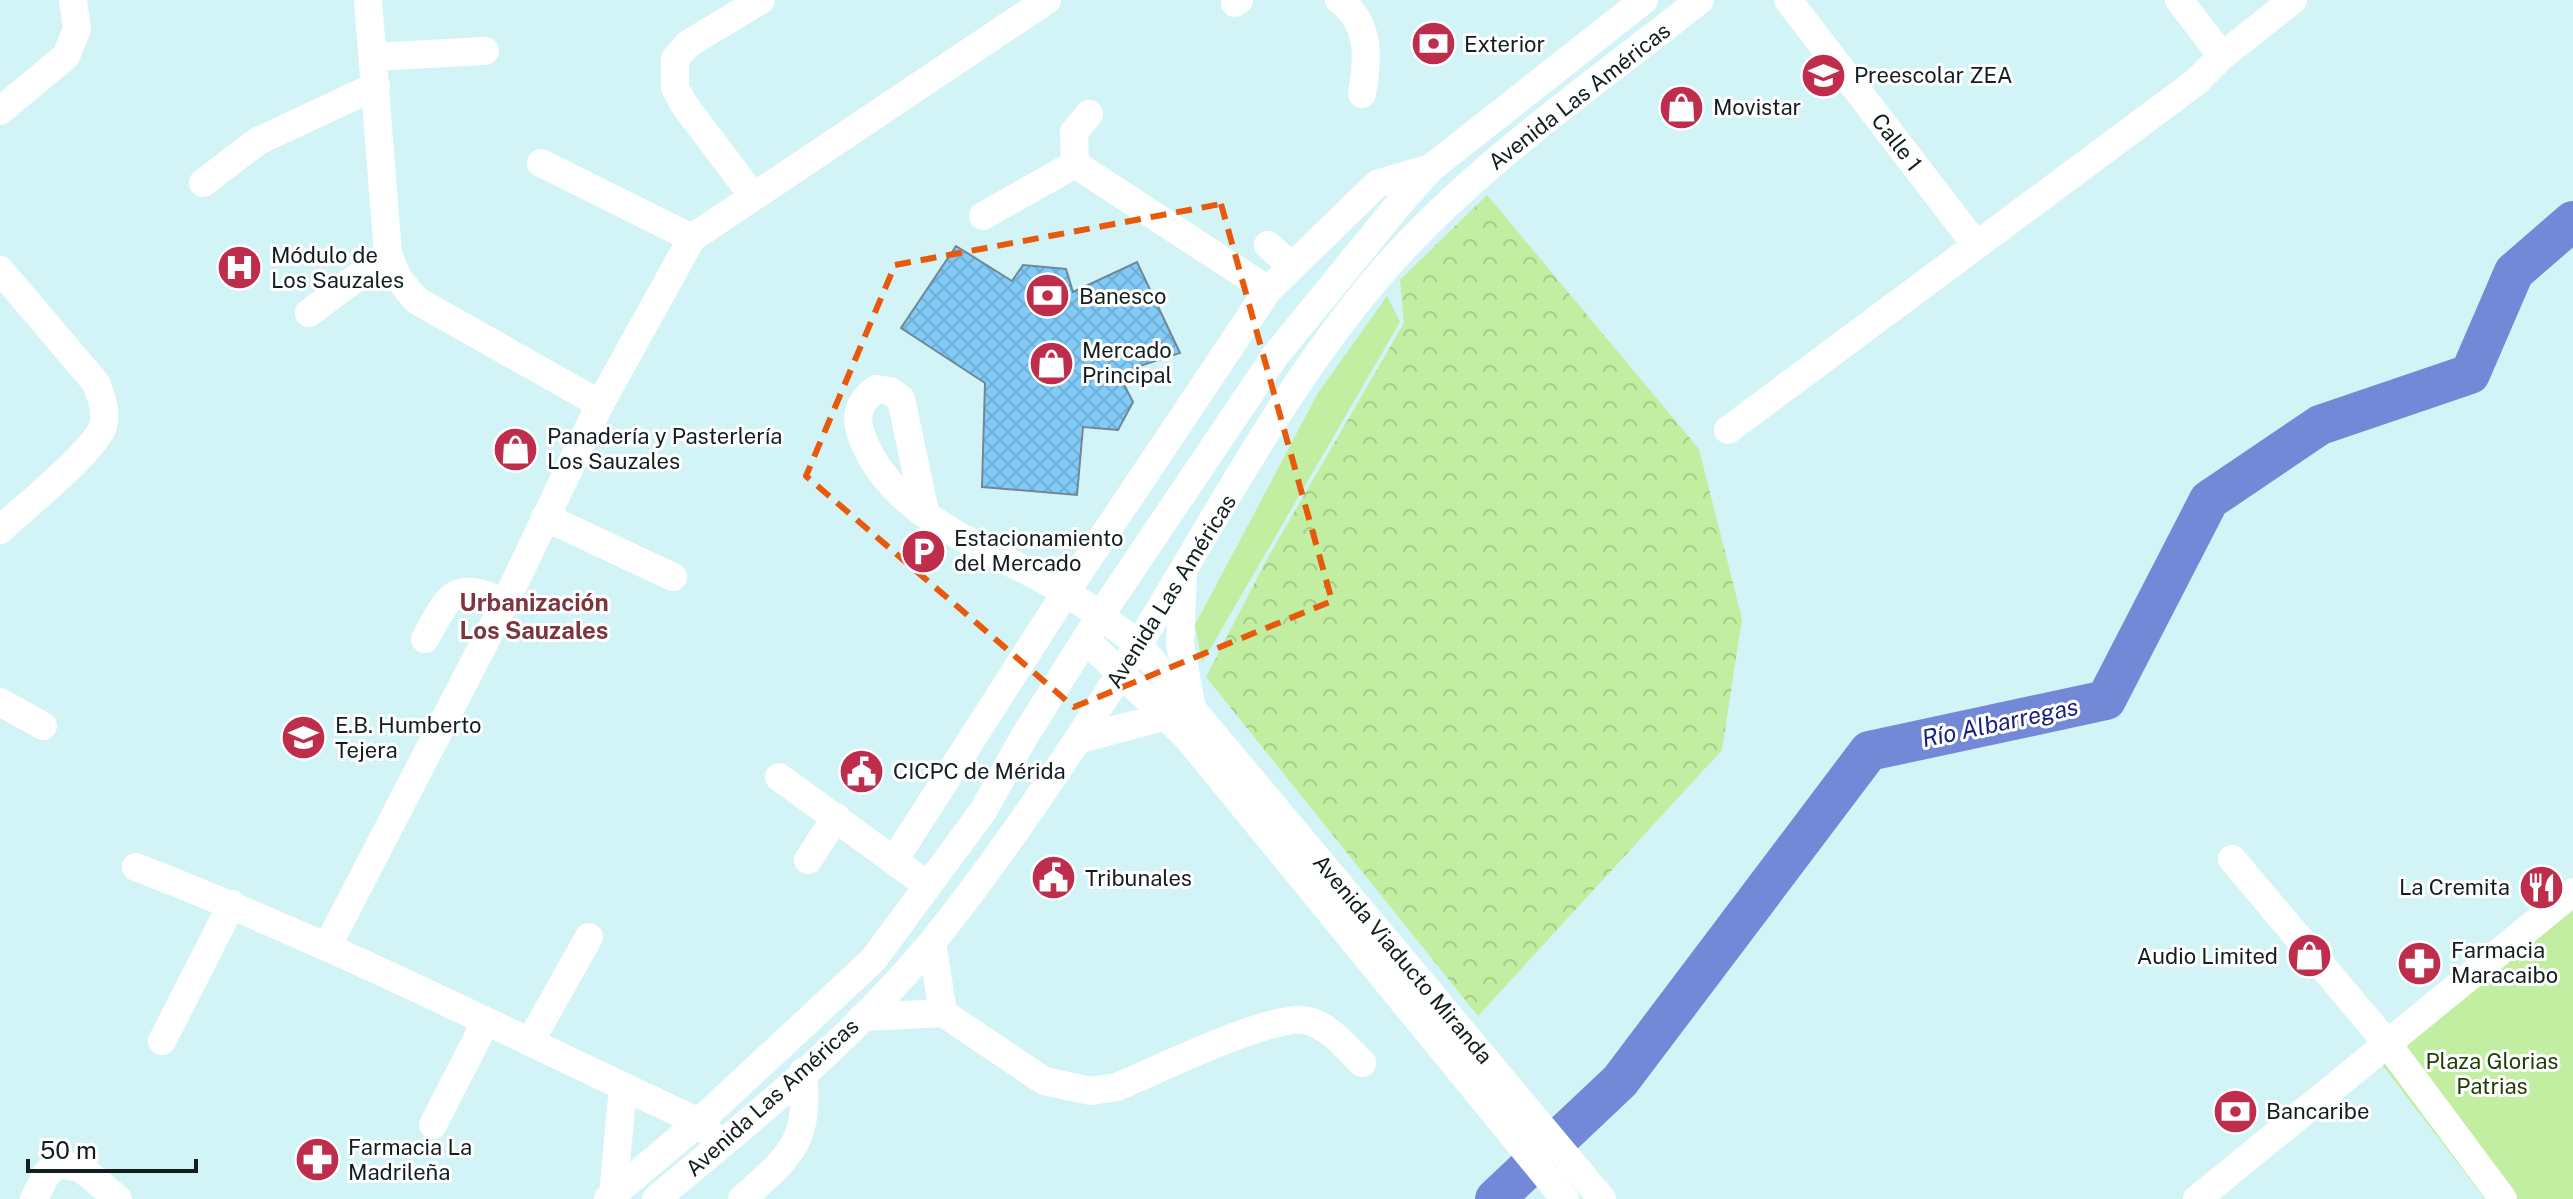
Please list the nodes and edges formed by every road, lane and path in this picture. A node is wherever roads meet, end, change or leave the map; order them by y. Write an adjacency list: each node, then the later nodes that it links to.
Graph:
1 (73, 0): 16 (street)
2 (368, 0): 13 (street)
3 (761, 0): 22 (street)
4 (1047, 0): 22 (street)
5 (1339, 0): 15 (street)
6 (1644, 0): 20 (street, Avenida Las Américas)
7 (1700, 0): 39 (street, Avenida Las Américas)
8 (1788, 0): 26 (street, Calle 1)
9 (2179, 0): 12 (street)
10 (2293, 0): 12 (street)
11 (485, 51): 13 (street)
12 (2222, 56): 26 (street)
13 (373, 57): 14 (street)
14 (376, 86): 21 (street); 27 (street)
15 (1362, 94)
16 (0, 111)
17 (1089, 114): 19 (street)
18 (541, 163): 24 (street)
19 (1075, 164): 23 (street); 30 (street)
20 (1431, 168): 28 (street); 33 (street, Avenida Las Américas)
21 (203, 183)
22 (753, 196): 24 (street)
23 (983, 216)
24 (692, 238): 34 (street)
25 (1268, 245): 28 (street)
26 (1976, 245): 35 (street)
27 (388, 254): 31 (street); 34 (street)
28 (1291, 266): 30 (street)
29 (0, 270): 38 (street)
30 (1268, 290): 32 (street)
31 (309, 313)
32 (1247, 321): 33 (street); 41 (street)
33 (1281, 348): 43 (street, Avenida Las Américas)
34 (600, 404): 37 (street)
35 (1728, 430)
36 (925, 512): 41 (street)
37 (545, 517): 40 (street); 42 (street)
38 (0, 530)
39 (1183, 575): 46 (street, Avenida Las Américas); 49 (street)
40 (673, 577)
41 (1066, 592): 43 (street); 51 (street)
42 (505, 603): 44 (street); 65 (street)
43 (1100, 616): 45 (street, Avenida Las Américas); 46 (street)
44 (425, 639)
45 (1087, 641): 47 (street); 53 (street, Avenida Las Américas)
46 (1137, 643): 47 (street, Avenida Las Américas); 49 (street)
47 (1122, 672): 49 (street); 52 (street, Avenida Las Américas)
48 (0, 702): 50 (street)
49 (1187, 719): 52 (street); 83 (street, Avenida Viaducto Miranda); 84 (street, Avenida Viaducto Miranda)
50 (43, 726)
51 (981, 728): 53 (street); 56 (street)
52 (1077, 740): 64 (street, Avenida Las Américas)
53 (1017, 750): 60 (street, Avenida Las Américas)
54 (779, 777): 55 (street)
55 (836, 817): 56 (street); 58 (street)
56 (895, 859): 60 (street)
57 (2232, 859): 71 (street)
58 (808, 860)
59 (136, 867): 62 (street)
60 (927, 885): 75 (street, Avenida Las Américas)
61 (2573, 892): 71 (street)
62 (232, 904): 65 (street); 69 (street)
63 (589, 937): 70 (street)
64 (932, 942): 66 (street); 67 (street, Avenida Las Américas)
65 (328, 945): 68 (street)
66 (943, 1013): 67 (street); 72 (street)
67 (863, 1017): 73 (street, Avenida Las Américas)
68 (485, 1023): 70 (street); 76 (street)
69 (162, 1041)
70 (530, 1042): 74 (street)
71 (2387, 1043): 85 (street); 86 (street)
72 (1362, 1063)
73 (803, 1072): 77 (street, Avenida Las Américas); 82 (street)
74 (623, 1087): 75 (street); 78 (street)
75 (699, 1122): 77 (street); 78 (street, Avenida Las Américas)
76 (433, 1125)
77 (721, 1145): 81 (street, Avenida Las Américas)
78 (610, 1197)
79 (34, 1199): 80 (street)
80 (118, 1199)
81 (656, 1199)
82 (742, 1199)
83 (1565, 1199)
84 (1602, 1199)
85 (2197, 1199)
86 (2503, 1199)

